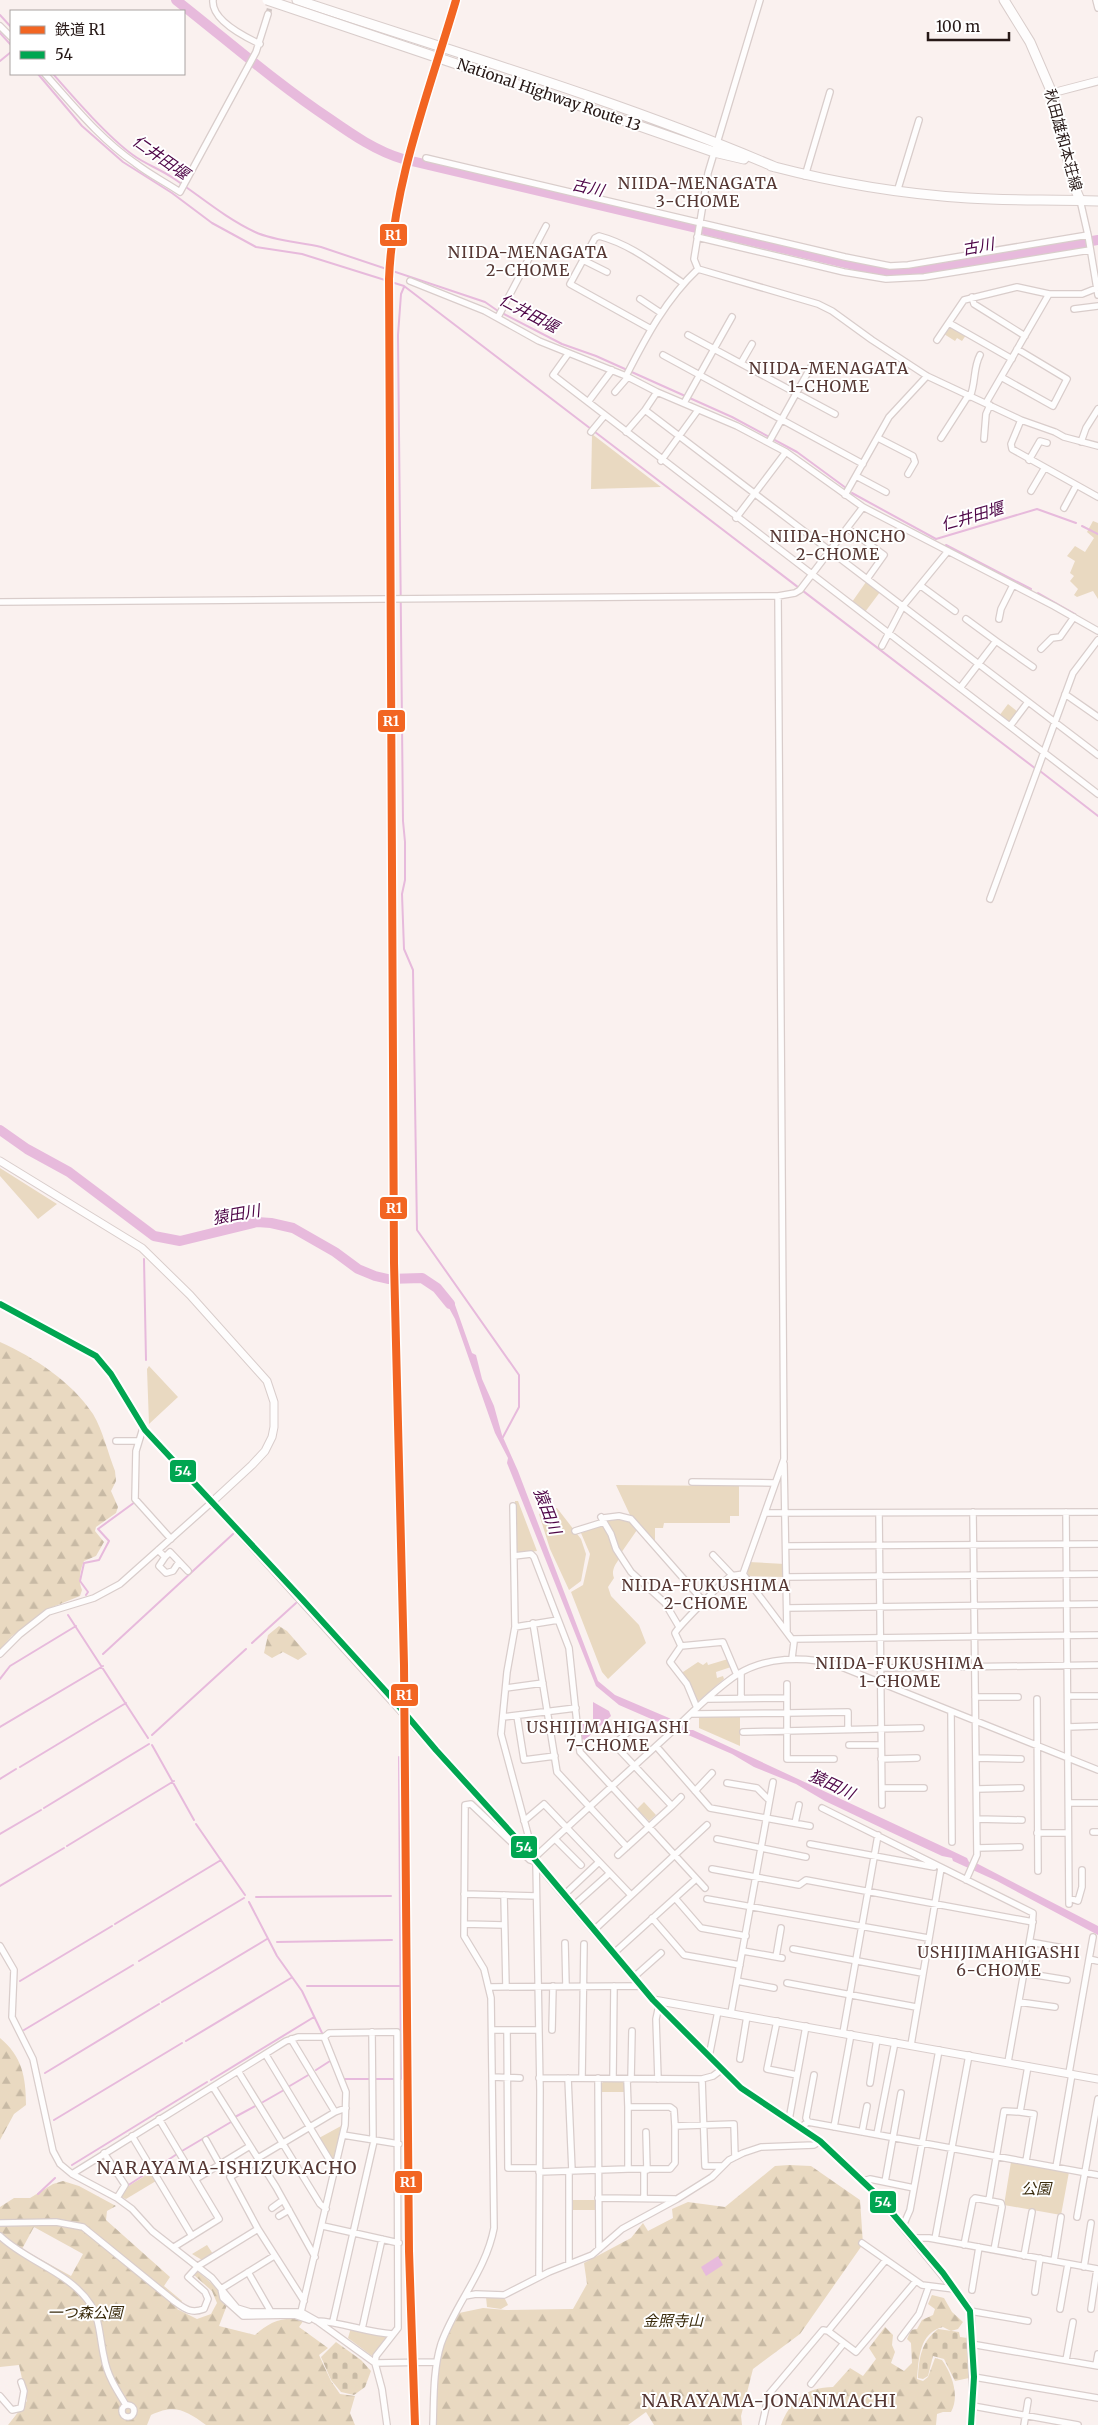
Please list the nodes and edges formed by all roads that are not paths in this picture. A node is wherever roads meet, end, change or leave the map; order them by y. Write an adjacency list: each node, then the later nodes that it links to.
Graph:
1 (213, 0): 11 (street)
2 (267, 0): 18 (main road, National Highway Route 13, bridge)
3 (297, 0): 17 (main road, National Highway Route 13)
4 (760, 0): 17 (street)
5 (1004, 0): 15 (main road, 秋田雄和本荘線)
6 (1096, 0): 7 (street)
7 (1098, 8)
8 (268, 14): 11 (street)
9 (0, 26): 10 (street)
10 (10, 36)
11 (260, 44): 12 (street)
12 (46, 75)
13 (1098, 81): 15 (street)
14 (830, 92): 21 (street)
15 (1052, 93): 23 (main road, 秋田雄和本荘線)
16 (919, 120): 22 (street)
17 (716, 142): 18 (street); 20 (main road, National Highway Route 13)
18 (714, 152): 20 (main road, National Highway Route 13); 25 (street)
19 (426, 158): 25 (street)
20 (775, 167): 21 (main road, National Highway Route 13)
21 (805, 176): 22 (main road, National Highway Route 13)
22 (897, 192): 23 (main road, National Highway Route 13)
23 (1080, 200): 24 (main road, National Highway Route 13); 28 (street)
24 (1098, 201)
25 (699, 225): 27 (street); 28 (street)
26 (546, 226): 43 (street)
27 (697, 236): 29 (street); 31 (street)
28 (1088, 236): 29 (street)
29 (1090, 248): 35 (street)
30 (583, 260): 32 (street); 34 (street); 46 (street)
31 (698, 269): 34 (street); 62 (street)
32 (607, 272)
33 (410, 281): 43 (street)
34 (683, 283): 42 (street)
35 (1097, 288): 36 (street); 37 (street)
36 (1049, 294): 38 (street); 48 (street)
37 (1098, 295)
38 (972, 297): 45 (street); 48 (street)
39 (640, 299): 42 (street)
40 (1098, 306): 41 (street)
41 (1074, 309)
42 (661, 313): 46 (street)
43 (498, 317): 53 (street)
44 (732, 317): 51 (street)
45 (949, 323): 49 (street); 56 (street)
46 (651, 329): 61 (street)
47 (688, 335): 51 (street)
48 (1025, 336): 52 (street)
49 (937, 340)
50 (752, 344): 57 (street)
51 (714, 349): 57 (street); 60 (street)
52 (1017, 349): 56 (street); 63 (street)
53 (568, 354): 59 (street); 69 (street)
54 (663, 355): 60 (street)
55 (980, 355): 67 (street)
56 (1012, 359): 63 (street)
57 (741, 363): 66 (street)
58 (812, 365): 66 (street)
59 (612, 370): 61 (street); 69 (street)
60 (700, 375): 68 (street); 76 (street)
61 (627, 376): 64 (street); 65 (street)
62 (927, 376): 67 (street); 81 (street)
63 (1001, 377): 70 (street)
64 (615, 392)
65 (657, 392): 68 (street); 72 (street)
66 (796, 393): 74 (street); 76 (street)
67 (969, 396): 70 (street); 82 (street)
68 (686, 399): 73 (street)
69 (588, 402): 75 (street)
70 (988, 404): 77 (street); 83 (street)
71 (1098, 408): 85 (street)
72 (645, 410): 79 (street); 80 (street)
73 (698, 410): 80 (street); 84 (street)
74 (835, 414)
75 (605, 415): 78 (street); 79 (street)
76 (781, 419): 84 (street); 91 (street)
77 (1021, 420): 85 (street); 89 (street)
78 (593, 430)
79 (626, 432): 90 (street)
80 (680, 435): 90 (street); 98 (street)
81 (878, 438): 91 (street); 93 (street)
82 (941, 438)
83 (984, 439)
84 (769, 442): 88 (street)
85 (1081, 442): 87 (street)
86 (1047, 443): 89 (street)
87 (1098, 446)
88 (786, 452): 98 (street); 99 (street)
89 (1029, 460): 92 (street)
90 (662, 461): 103 (street)
91 (863, 464): 94 (street)
92 (1044, 469): 95 (street); 96 (street)
93 (908, 474)
94 (856, 476): 97 (street); 99 (street)
95 (1076, 486): 100 (street); 102 (street)
96 (1031, 491)
97 (886, 492)
98 (755, 493): 103 (street); 105 (street)
99 (845, 495): 101 (street)
100 (1098, 497)
101 (864, 507): 104 (street); 106 (street)
102 (1064, 508)
103 (736, 518): 107 (street)
104 (847, 528): 105 (street); 108 (street)
105 (831, 550): 107 (street); 108 (street)
106 (948, 551): 109 (street); 110 (street)
107 (811, 576): 111 (street); 119 (street)
108 (868, 579): 113 (street)
109 (1013, 585): 115 (street); 117 (street)
110 (921, 586): 113 (street); 114 (street)
111 (778, 596): 112 (street); 141 (street)
112 (0, 602)
113 (903, 606): 119 (street); 124 (street)
114 (955, 611)
115 (1074, 617): 118 (street); 123 (street)
116 (966, 619): 121 (street)
117 (999, 619)
118 (1098, 631)
119 (888, 634): 122 (street); 126 (street)
120 (1098, 640): 127 (street)
121 (996, 641): 124 (street); 125 (street)
122 (882, 646)
123 (1041, 649)
124 (979, 664): 126 (street); 128 (street)
125 (1033, 667)
126 (960, 688): 131 (street)
127 (1065, 694): 129 (street); 130 (street)
128 (1028, 702): 130 (street); 131 (street)
129 (1098, 717)
130 (1055, 722): 132 (street); 133 (street)
131 (1010, 726): 132 (street)
132 (1044, 752): 134 (street); 135 (street)
133 (1098, 755)
134 (1098, 794)
135 (990, 900)
136 (0, 1161): 144 (street)
137 (0, 1304): 138 (street)
138 (143, 1428): 140 (street); 144 (street)
139 (116, 1441): 140 (street)
140 (139, 1441): 154 (street)
141 (784, 1460): 143 (street); 151 (street)
142 (692, 1482): 143 (street)
143 (775, 1483): 149 (street)
144 (212, 1502): 154 (street); 277 (street)
145 (513, 1506): 162 (street)
146 (973, 1512): 147 (street); 150 (street); 156 (street)
147 (1066, 1512): 148 (street); 157 (street)
148 (1098, 1512)
149 (765, 1513): 151 (street); 166 (street)
150 (879, 1513): 151 (street); 159 (street)
151 (787, 1514): 158 (street)
152 (602, 1519): 153 (street); 173 (street); 181 (street)
153 (574, 1531)
154 (171, 1539): 160 (street)
155 (1098, 1544): 157 (street)
156 (973, 1545): 157 (street); 159 (street); 169 (street)
157 (1066, 1545): 167 (street)
158 (787, 1546): 159 (street); 172 (street)
159 (880, 1546): 171 (street)
160 (158, 1550): 163 (street); 190 (street)
161 (713, 1555): 170 (street)
162 (514, 1556): 179 (street); 182 (street)
163 (165, 1557): 164 (street); 164 (street)
164 (179, 1562): 165 (street)
165 (188, 1571)
166 (742, 1574): 170 (street); 183 (street)
167 (1066, 1574): 168 (street); 169 (street); 174 (street)
168 (1098, 1574)
169 (974, 1575): 171 (street); 176 (street)
170 (732, 1576): 173 (street)
171 (880, 1577): 172 (street); 177 (street)
172 (787, 1578): 178 (street)
173 (704, 1603): 181 (street)
174 (1067, 1604): 175 (street); 176 (street); 184 (street)
175 (1098, 1604)
176 (974, 1606): 177 (street); 187 (street)
177 (880, 1607): 178 (street); 186 (street)
178 (787, 1608): 183 (street)
179 (558, 1620): 180 (street); 209 (street)
180 (534, 1623): 182 (street); 197 (street)
181 (678, 1625): 189 (street)
182 (515, 1627): 200 (street)
183 (787, 1632): 188 (street)
184 (1067, 1635): 185 (street); 187 (street); 192 (street)
185 (1098, 1635)
186 (881, 1637): 187 (street); 188 (street); 194 (street)
187 (974, 1637): 195 (street)
188 (793, 1639): 191 (street)
189 (681, 1646): 196 (street); 210 (street)
190 (0, 1654)
191 (792, 1658): 196 (street); 198 (street)
192 (1067, 1665): 193 (street); 195 (street); 201 (street)
193 (1098, 1665)
194 (881, 1668): 195 (street); 198 (street)
195 (975, 1668): 203 (street)
196 (739, 1674): 205 (street); 207 (street)
197 (543, 1683): 200 (street); 211 (street)
198 (881, 1683): 212 (street); 220 (street)
199 (787, 1684): 206 (street)
200 (506, 1688): 216 (street)
201 (1068, 1696): 202 (street); 219 (street)
202 (1098, 1696)
203 (975, 1697): 204 (street); 217 (street)
204 (1018, 1697)
205 (741, 1698): 206 (street); 207 (street)
206 (787, 1698): 213 (street)
207 (708, 1699): 210 (street)
208 (1037, 1699): 229 (street)
209 (576, 1708): 211 (street); 242 (street)
210 (697, 1708): 214 (street)
211 (548, 1712): 215 (street); 230 (street)
212 (951, 1712): 217 (street); 271 (street)
213 (787, 1713): 214 (street); 223 (street); 224 (street)
214 (691, 1714): 228 (street)
215 (517, 1716): 216 (street); 230 (street)
216 (504, 1718): 260 (street)
217 (976, 1722): 229 (street); 233 (street)
218 (1098, 1726): 219 (street)
219 (1068, 1727): 231 (street)
220 (880, 1728): 221 (street); 223 (street); 227 (street)
221 (921, 1728)
222 (632, 1729): 237 (street)
223 (848, 1729): 224 (street)
224 (787, 1730): 225 (street); 235 (street)
225 (742, 1732)
226 (849, 1745): 227 (street)
227 (881, 1745): 236 (street)
228 (656, 1746): 237 (street); 247 (street)
229 (1038, 1746): 231 (street); 266 (street)
230 (554, 1756): 254 (street)
231 (1068, 1757): 238 (street); 250 (street)
232 (916, 1758): 236 (street)
233 (976, 1758): 234 (street); 246 (street)
234 (1021, 1758)
235 (834, 1759)
236 (881, 1759): 243 (street)
237 (635, 1766): 242 (street); 255 (street)
238 (1098, 1770)
239 (712, 1773): 247 (street)
240 (773, 1782): 249 (street)
241 (727, 1783): 249 (street)
242 (612, 1787): 254 (street); 265 (street)
243 (882, 1788): 244 (street); 253 (street)
244 (924, 1788)
245 (1021, 1788): 246 (street)
246 (977, 1790): 258 (street)
247 (695, 1791): 257 (street)
248 (681, 1797): 255 (street)
249 (769, 1800): 257 (street)
250 (1068, 1802): 251 (street); 267 (street)
251 (1098, 1803)
252 (798, 1805): 261 (street)
253 (882, 1805)
254 (589, 1806): 264 (street); 273 (street)
255 (672, 1806): 265 (street)
256 (822, 1808): 268 (street)
257 (766, 1818): 261 (street); 275 (street)
258 (977, 1819): 259 (street); 276 (street)
259 (1022, 1820)
260 (524, 1821): 264 (street); 277 (street)
261 (795, 1824): 263 (street)
262 (707, 1825): 279 (street)
263 (810, 1826)
264 (567, 1828): 269 (street); 283 (street)
265 (649, 1828): 273 (street); 279 (street)
266 (1038, 1833): 267 (street); 288 (street)
267 (1068, 1833): 287 (street)
268 (878, 1835): 280 (street); 286 (street)
269 (555, 1839): 282 (street); 284 (street)
270 (717, 1839): 275 (street)
271 (952, 1842)
272 (810, 1844): 280 (street)
273 (627, 1847): 278 (street)
274 (1020, 1847): 276 (street)
275 (761, 1848): 281 (street); 290 (street)
276 (977, 1848): 292 (street)
277 (528, 1850): 282 (street)
278 (618, 1855)
279 (674, 1856): 291 (street); 298 (street)
280 (874, 1856): 286 (street); 294 (street)
281 (806, 1857)
282 (535, 1860): 295 (street); 297 (street); 299 (street)
283 (599, 1862): 289 (street); 297 (street)
284 (581, 1865)
285 (712, 1868): 290 (street)
286 (941, 1868): 292 (street); 302 (street)
287 (1082, 1870)
288 (1038, 1871)
289 (610, 1873): 298 (street); 303 (street)
290 (757, 1877): 294 (street); 304 (street)
291 (696, 1879): 293 (street); 300 (street)
292 (966, 1880): 306 (street)
293 (705, 1888)
294 (868, 1892): 302 (street); 309 (street)
295 (464, 1894): 296 (street); 307 (street)
296 (504, 1895): 299 (street); 308 (street)
297 (564, 1895): 303 (street)
298 (631, 1895): 311 (street)
299 (536, 1896): 334 (street)
300 (674, 1898): 305 (street); 312 (street)
301 (707, 1899): 304 (street)
302 (934, 1903): 306 (street); 313 (street)
303 (573, 1906): 311 (street)
304 (751, 1908): 309 (street); 312 (street)
305 (652, 1918): 322 (street); 327 (street)
306 (1032, 1922): 315 (street)
307 (464, 1924): 308 (street); 340 (street)
308 (504, 1925): 341 (street)
309 (862, 1927): 313 (street); 325 (street)
310 (781, 1928): 321 (street)
311 (594, 1930): 322 (street)
312 (746, 1936): 321 (street)
313 (928, 1938): 328 (street)
314 (1093, 1938): 324 (street)
315 (1030, 1942): 320 (street); 329 (street)
316 (565, 1943): 336 (street)
317 (584, 1944): 337 (street)
318 (0, 1946): 434 (street)
319 (793, 1949): 325 (street)
320 (1074, 1950)
321 (743, 1951): 327 (street)
322 (614, 1953): 330 (street)
323 (661, 1953): 330 (street)
324 (1089, 1959): 326 (street); 374 (street)
325 (856, 1961): 328 (street); 343 (street)
326 (1098, 1961)
327 (740, 1965): 332 (street)
328 (922, 1973): 346 (street)
329 (1024, 1973): 331 (street); 345 (street)
330 (634, 1977): 339 (street)
331 (1067, 1980)
332 (737, 1981): 342 (street); 349 (street)
333 (787, 1983): 343 (street)
334 (538, 1986): 335 (street); 341 (street); 355 (street)
335 (553, 1986): 336 (street); 356 (street)
336 (566, 1986): 337 (street)
337 (584, 1986): 338 (street); 382 (street)
338 (614, 1986): 339 (street); 384 (street)
339 (641, 1986): 344 (street)
340 (490, 1987): 341 (street); 353 (street)
341 (506, 1987)
342 (774, 1988)
343 (849, 1994): 346 (street); 359 (street)
344 (656, 2002): 348 (street); 368 (street); 386 (street)
345 (1019, 2002): 347 (street); 370 (street)
346 (916, 2007): 364 (street)
347 (1055, 2008)
348 (718, 2010): 349 (street); 368 (street)
349 (731, 2013): 350 (street)
350 (747, 2016): 351 (street); 369 (street)
351 (777, 2021): 352 (street); 375 (street)
352 (806, 2026): 359 (street); 375 (street)
353 (492, 2030): 354 (street); 377 (street)
354 (507, 2030): 355 (street); 378 (street)
355 (538, 2030): 380 (street)
356 (552, 2030)
357 (632, 2031): 385 (street)
358 (372, 2032): 360 (street); 412 (street); 416 (street)
359 (847, 2033): 362 (street); 403 (street)
360 (324, 2037): 361 (street); 395 (street)
361 (291, 2039): 366 (street); 396 (street)
362 (877, 2039): 363 (street); 389 (street)
363 (895, 2042): 364 (street); 407 (street)
364 (911, 2045): 365 (street)
365 (939, 2050): 367 (street); 414 (street)
366 (266, 2055): 373 (street); 404 (street)
367 (969, 2055): 370 (street); 418 (street)
368 (709, 2057): 372 (street)
369 (740, 2059)
370 (1008, 2062): 371 (street)
371 (1028, 2066): 374 (street); 397 (street)
372 (721, 2070): 387 (street); 399 (street)
373 (238, 2071): 390 (street); 415 (street)
374 (1070, 2074): 388 (street); 426 (street)
375 (797, 2075): 399 (street)
376 (814, 2075): 401 (street)
377 (493, 2077): 378 (street); 490 (street)
378 (508, 2078): 379 (street); 429 (street)
379 (520, 2078)
380 (539, 2078): 381 (street); 429 (street)
381 (568, 2078): 382 (street); 432 (street)
382 (582, 2078): 383 (street)
383 (598, 2078): 384 (street); 430 (street)
384 (613, 2078): 385 (street)
385 (629, 2078): 386 (street); 394 (street)
386 (658, 2079): 387 (street)
387 (702, 2079): 400 (street)
388 (1098, 2079)
389 (870, 2083)
390 (213, 2087): 398 (street); 417 (street)
391 (901, 2094): 410 (street)
392 (1098, 2099): 433 (street)
393 (867, 2106): 406 (street)
394 (628, 2107): 402 (street); 428 (street)
395 (346, 2108): 396 (street); 408 (street)
396 (335, 2112): 404 (street)
397 (1020, 2112): 420 (street); 423 (street)
398 (159, 2119): 409 (street); 436 (street)
399 (789, 2120): 401 (street)
400 (704, 2124): 402 (street); 421 (street); 425 (street)
401 (805, 2125): 403 (street); 413 (street)
402 (674, 2126): 431 (street)
403 (834, 2127): 406 (street)
404 (310, 2128): 415 (street); 427 (street)
405 (646, 2132): 431 (street)
406 (862, 2132): 407 (street)
407 (878, 2134): 410 (street)
408 (343, 2135): 412 (street); 427 (street)
409 (132, 2136): 419 (street); 460 (street)
410 (893, 2137): 414 (street); 438 (street)
411 (206, 2140): 424 (street)
412 (374, 2141): 416 (street); 458 (street)
413 (820, 2141): 421 (street); 437 (street)
414 (923, 2142): 418 (street); 439 (street)
415 (282, 2144): 422 (street); 447 (street)
416 (399, 2144): 464 (street)
417 (250, 2146): 422 (street); 424 (street)
418 (952, 2148): 420 (street); 463 (street)
419 (104, 2153): 434 (street); 440 (street)
420 (997, 2156): 423 (street); 445 (street)
421 (735, 2157): 425 (street)
422 (258, 2159): 444 (street); 457 (street)
423 (1026, 2162): 426 (street)
424 (220, 2165): 436 (street)
425 (722, 2166): 443 (street)
426 (1056, 2167): 433 (street)
427 (335, 2169): 447 (street)
428 (628, 2169): 430 (street); 431 (street)
429 (539, 2170): 432 (street); 483 (street)
430 (598, 2170): 432 (street); 441 (street)
431 (646, 2170): 442 (street)
432 (570, 2171): 477 (street)
433 (1086, 2173): 435 (street); 452 (street)
434 (72, 2174): 440 (street)
435 (1098, 2175)
436 (196, 2179): 460 (street)
437 (863, 2181): 438 (street); 456 (street)
438 (885, 2182): 439 (street)
439 (914, 2188): 456 (street)
440 (117, 2198): 467 (street)
441 (598, 2198): 442 (street); 469 (street)
442 (644, 2198): 443 (street)
443 (677, 2199): 469 (street)
444 (283, 2200): 446 (street); 448 (street)
445 (989, 2200): 466 (street); 470 (street)
446 (272, 2208)
447 (326, 2209): 455 (street)
448 (289, 2210): 450 (street); 473 (street)
449 (1032, 2212): 472 (street)
450 (279, 2216)
451 (1061, 2217): 476 (street)
452 (1077, 2217)
453 (0, 2223): 479 (street)
454 (1091, 2223): 480 (street)
455 (323, 2226): 458 (street); 473 (street)
456 (903, 2226): 461 (street)
457 (258, 2229): 471 (street); 479 (street)
458 (354, 2233): 462 (street); 498 (street)
459 (0, 2236): 519 (street)
460 (192, 2236): 467 (street)
461 (914, 2238): 463 (street); 487 (street)
462 (382, 2239): 464 (street); 501 (street)
463 (935, 2239): 466 (street)
464 (399, 2243): 504 (street)
465 (862, 2243): 475 (street)
466 (964, 2244): 468 (street)
467 (174, 2247): 479 (street)
468 (979, 2247): 470 (street); 488 (street)
469 (599, 2249): 477 (street)
470 (994, 2250): 472 (street)
471 (274, 2256): 482 (street); 491 (street)
472 (1024, 2256): 474 (street)
473 (315, 2257): 491 (street)
474 (1040, 2258): 476 (street); 489 (street)
475 (886, 2261): 484 (street); 502 (street)
476 (1054, 2261): 478 (street)
477 (569, 2264): 483 (street)
478 (1068, 2264): 480 (street); 492 (street)
479 (198, 2266): 486 (street)
480 (1084, 2266): 481 (street)
481 (1098, 2269): 493 (street)
482 (248, 2272): 486 (street); 495 (street)
483 (539, 2277): 490 (street)
484 (916, 2281): 485 (street); 506 (street)
485 (929, 2286): 487 (street); 505 (street)
486 (221, 2289): 495 (street); 503 (street)
487 (954, 2289): 494 (street)
488 (972, 2290)
489 (1035, 2292)
490 (465, 2296): 510 (street)
491 (304, 2301): 496 (street)
492 (1060, 2309)
493 (1091, 2310)
494 (970, 2311): 499 (street); 507 (street)
495 (271, 2312): 496 (street)
496 (301, 2312): 497 (street)
497 (317, 2321): 498 (street); 503 (street)
498 (334, 2321): 501 (street)
499 (1028, 2322)
500 (1073, 2322): 509 (street)
501 (362, 2329): 504 (street)
502 (828, 2331): 506 (street); 524 (street)
503 (333, 2332): 511 (street)
504 (393, 2334): 511 (street)
505 (901, 2338)
506 (844, 2343): 515 (street)
507 (971, 2344): 509 (street); 513 (street)
508 (1098, 2354): 512 (street)
509 (1066, 2360): 512 (street)
510 (434, 2362): 511 (street); 523 (street)
511 (375, 2363): 522 (street)
512 (1097, 2365)
513 (974, 2377): 517 (street); 520 (street)
514 (21, 2382): 516 (street)
515 (811, 2384)
516 (0, 2396)
517 (1098, 2398)
518 (1028, 2402): 521 (street)
519 (126, 2405)
520 (973, 2406): 521 (street); 525 (street)
521 (1026, 2415): 526 (street); 527 (street)
522 (387, 2425)
523 (433, 2425)
524 (762, 2425)
525 (971, 2425)
526 (1024, 2425)
527 (1078, 2425)

